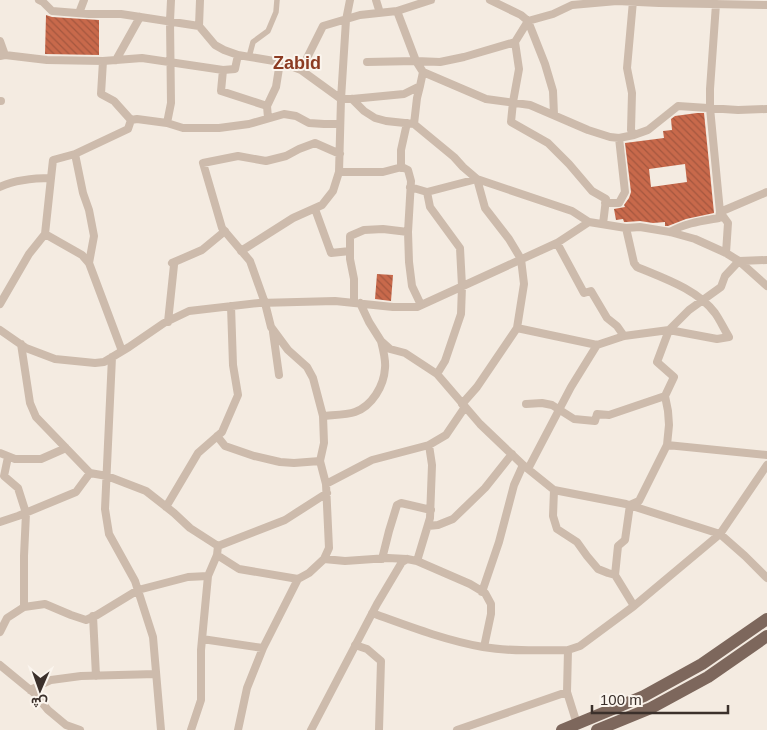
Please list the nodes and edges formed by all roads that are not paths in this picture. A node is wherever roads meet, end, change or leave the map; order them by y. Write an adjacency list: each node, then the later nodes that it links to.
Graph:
1 (39, 0): 17 (street)
2 (84, 0): 17 (street)
3 (171, 0): 21 (street)
4 (200, 0): 23 (street)
5 (278, 0): 28 (street)
6 (350, 0): 20 (street)
7 (376, 0): 18 (street)
8 (431, 0): 16 (street)
9 (490, 0): 22 (street)
10 (632, 1): 11 (street); 13 (street); 51 (street)
11 (660, 1): 14 (street)
12 (735, 2): 14 (street); 15 (street)
13 (573, 3): 22 (street)
14 (716, 4): 43 (street)
15 (767, 5)
16 (397, 11): 18 (street); 31 (street)
17 (79, 13): 19 (street)
18 (380, 13): 20 (street)
19 (140, 17): 21 (street); 29 (street)
20 (346, 20): 36 (street); 39 (street)
21 (170, 21): 23 (street); 32 (street)
22 (528, 21): 25 (street); 45 (street)
23 (199, 26): 26 (street)
24 (0, 41): 27 (street)
25 (515, 42): 31 (street); 41 (street)
26 (238, 55): 28 (street); 35 (street)
27 (2, 56): 30 (street)
28 (249, 57): 33 (street)
29 (116, 60): 30 (street); 32 (street)
30 (103, 61): 47 (street)
31 (416, 61): 34 (street); 37 (street)
32 (170, 62): 35 (street); 48 (street)
33 (280, 62): 36 (street); 42 (street)
34 (367, 62)
35 (223, 70): 42 (street)
36 (301, 70): 39 (street)
37 (423, 72): 38 (street); 41 (street)
38 (420, 86): 40 (street); 49 (street)
39 (341, 99): 40 (street); 50 (street)
40 (352, 99): 49 (street)
41 (513, 102): 45 (street); 63 (street)
42 (267, 106): 46 (street)
43 (710, 108): 44 (street); 51 (street); 65 (street)
44 (767, 110)
45 (554, 115): 52 (street)
46 (268, 118): 48 (street); 50 (street)
47 (131, 120): 48 (street); 53 (street)
48 (167, 123)
49 (411, 123): 55 (street); 58 (street)
50 (340, 124): 54 (street)
51 (634, 135): 52 (street)
52 (619, 138): 63 (street)
53 (75, 154): 57 (street); 80 (street)
54 (340, 154): 56 (street); 69 (street)
55 (400, 168): 56 (street); 60 (street)
56 (339, 172): 64 (street)
57 (51, 178): 59 (street); 72 (street)
58 (477, 179): 61 (street); 66 (street); 77 (street)
59 (0, 187)
60 (410, 187): 61 (street); 70 (street)
61 (427, 192): 81 (street)
62 (767, 192): 65 (street)
63 (605, 203): 67 (street)
64 (315, 208): 74 (street); 75 (street)
65 (720, 212): 71 (street); 76 (street)
66 (588, 222): 67 (street); 73 (street)
67 (603, 224): 68 (street)
68 (626, 228): 71 (street); 83 (street)
69 (225, 231): 74 (street); 89 (street)
70 (408, 232): 75 (street); 87 (street)
71 (670, 232): 76 (street)
72 (45, 234): 80 (street); 86 (street)
73 (557, 243): 77 (street); 94 (street)
74 (241, 251): 84 (street)
75 (350, 251): 85 (street)
76 (726, 253): 79 (street)
77 (521, 259): 81 (street); 90 (street)
78 (767, 260): 79 (street)
79 (739, 261): 82 (street); 83 (street)
80 (89, 263): 98 (street)
81 (462, 286): 87 (street); 100 (street)
82 (767, 286)
83 (703, 301): 93 (street); 93 (street)
84 (265, 303): 85 (street); 88 (street); 92 (street)
85 (357, 303): 87 (street); 95 (street)
86 (0, 304)
87 (420, 305)
88 (231, 306): 89 (street); 107 (street)
89 (168, 322): 98 (street)
90 (517, 328): 97 (street); 104 (street)
91 (0, 330): 96 (street)
92 (273, 330): 101 (street); 106 (street)
93 (670, 330): 94 (street); 102 (street)
94 (624, 336): 97 (street)
95 (381, 341): 100 (street); 106 (street)
96 (21, 344): 99 (street); 110 (street)
97 (597, 345): 105 (street)
98 (122, 351): 99 (street)
99 (112, 357): 119 (street)
100 (437, 374): 104 (street)
101 (278, 375)
102 (665, 396): 105 (street); 109 (street)
103 (526, 404): 105 (street)
104 (463, 405): 108 (street); 112 (street)
105 (559, 410): 117 (street)
106 (323, 416): 115 (street)
107 (217, 436): 115 (street); 125 (street)
108 (429, 445): 121 (street); 126 (street)
109 (667, 446): 113 (street); 124 (street)
110 (66, 448): 114 (street); 118 (street)
111 (0, 454): 114 (street)
112 (512, 454): 117 (street); 129 (street)
113 (767, 455)
114 (8, 457): 120 (street)
115 (320, 461): 121 (street)
116 (767, 465): 130 (street)
117 (525, 467): 122 (street); 142 (street)
118 (90, 473): 119 (street); 127 (street)
119 (107, 476): 125 (street); 141 (street)
120 (4, 480): 127 (street)
121 (326, 484): 123 (street)
122 (554, 490): 124 (street); 137 (street)
123 (327, 493): 131 (street); 133 (street)
124 (630, 505): 130 (street); 137 (street)
125 (166, 507): 131 (street)
126 (431, 510): 129 (street); 134 (street)
127 (26, 513): 128 (street); 144 (street)
128 (0, 522)
129 (428, 526): 136 (street)
130 (720, 534): 139 (street); 143 (street)
131 (218, 546): 132 (street)
132 (217, 555): 138 (street); 140 (street)
133 (324, 559): 134 (street); 140 (street)
134 (382, 559): 135 (street)
135 (406, 559): 136 (street); 145 (street)
136 (417, 561): 142 (street)
137 (615, 575): 143 (street)
138 (208, 576): 141 (street); 150 (street)
139 (767, 578)
140 (298, 579): 153 (street)
141 (138, 590): 146 (street); 156 (street)
142 (482, 592): 152 (street)
143 (634, 606): 154 (street)
144 (24, 607): 146 (street); 148 (street)
145 (372, 613): 151 (street); 152 (street)
146 (93, 616): 157 (street)
147 (767, 619): 160 (main road)
148 (0, 632)
149 (767, 636): 169 (main road)
150 (202, 639): 153 (street); 163 (street)
151 (355, 646): 165 (street); 166 (street)
152 (484, 647): 154 (street)
153 (263, 648): 164 (street)
154 (568, 650): 159 (street)
155 (0, 665): 158 (street)
156 (156, 674): 157 (street); 162 (street)
157 (96, 676): 158 (street)
158 (30, 690): 161 (street)
159 (567, 692): 160 (street); 167 (street)
160 (577, 724): 168 (main road)
161 (80, 730)
162 (161, 730)
163 (191, 730)
164 (238, 730)
165 (311, 730)
166 (379, 730)
167 (457, 730)
168 (562, 730)
169 (597, 730)

